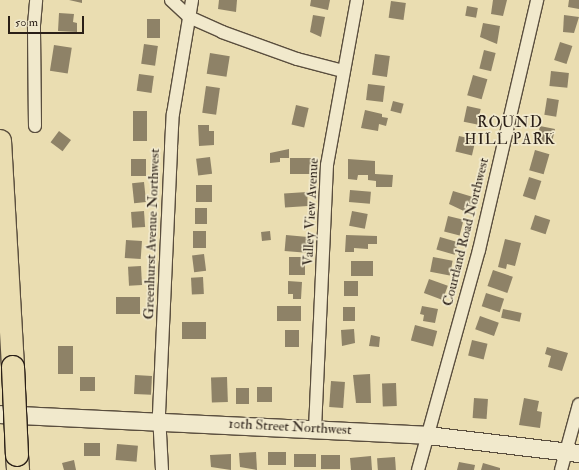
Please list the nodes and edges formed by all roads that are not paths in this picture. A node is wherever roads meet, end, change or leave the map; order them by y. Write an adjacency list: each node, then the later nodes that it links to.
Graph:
1 (36, 0): 8 (street)
2 (171, 0): 6 (street)
3 (192, 0): 6 (street, Greenhurst Avenue Northwest)
4 (357, 0): 7 (street, Valley View Avenue)
5 (537, 0): 14 (street, Courtland Road Northwest)
6 (189, 17): 7 (street); 12 (street, Greenhurst Avenue Northwest)
7 (343, 71): 13 (street, Valley View Avenue)
8 (35, 126)
9 (0, 141): 16 (highway, bridge)
10 (579, 404): 15 (street)
11 (0, 414): 12 (main road, 10th Street Northwest)
12 (159, 422): 13 (main road, 10th Street Northwest); 17 (street, Greenhurst Avenue Northwest)
13 (315, 429): 14 (main road, 10th Street Northwest)
14 (427, 435): 15 (main road, 10th Street Northwest); 18 (street, Courtland Road Northwest)
15 (572, 453): 19 (street)
16 (17, 463)
17 (162, 470)
18 (418, 470)
19 (561, 470)

